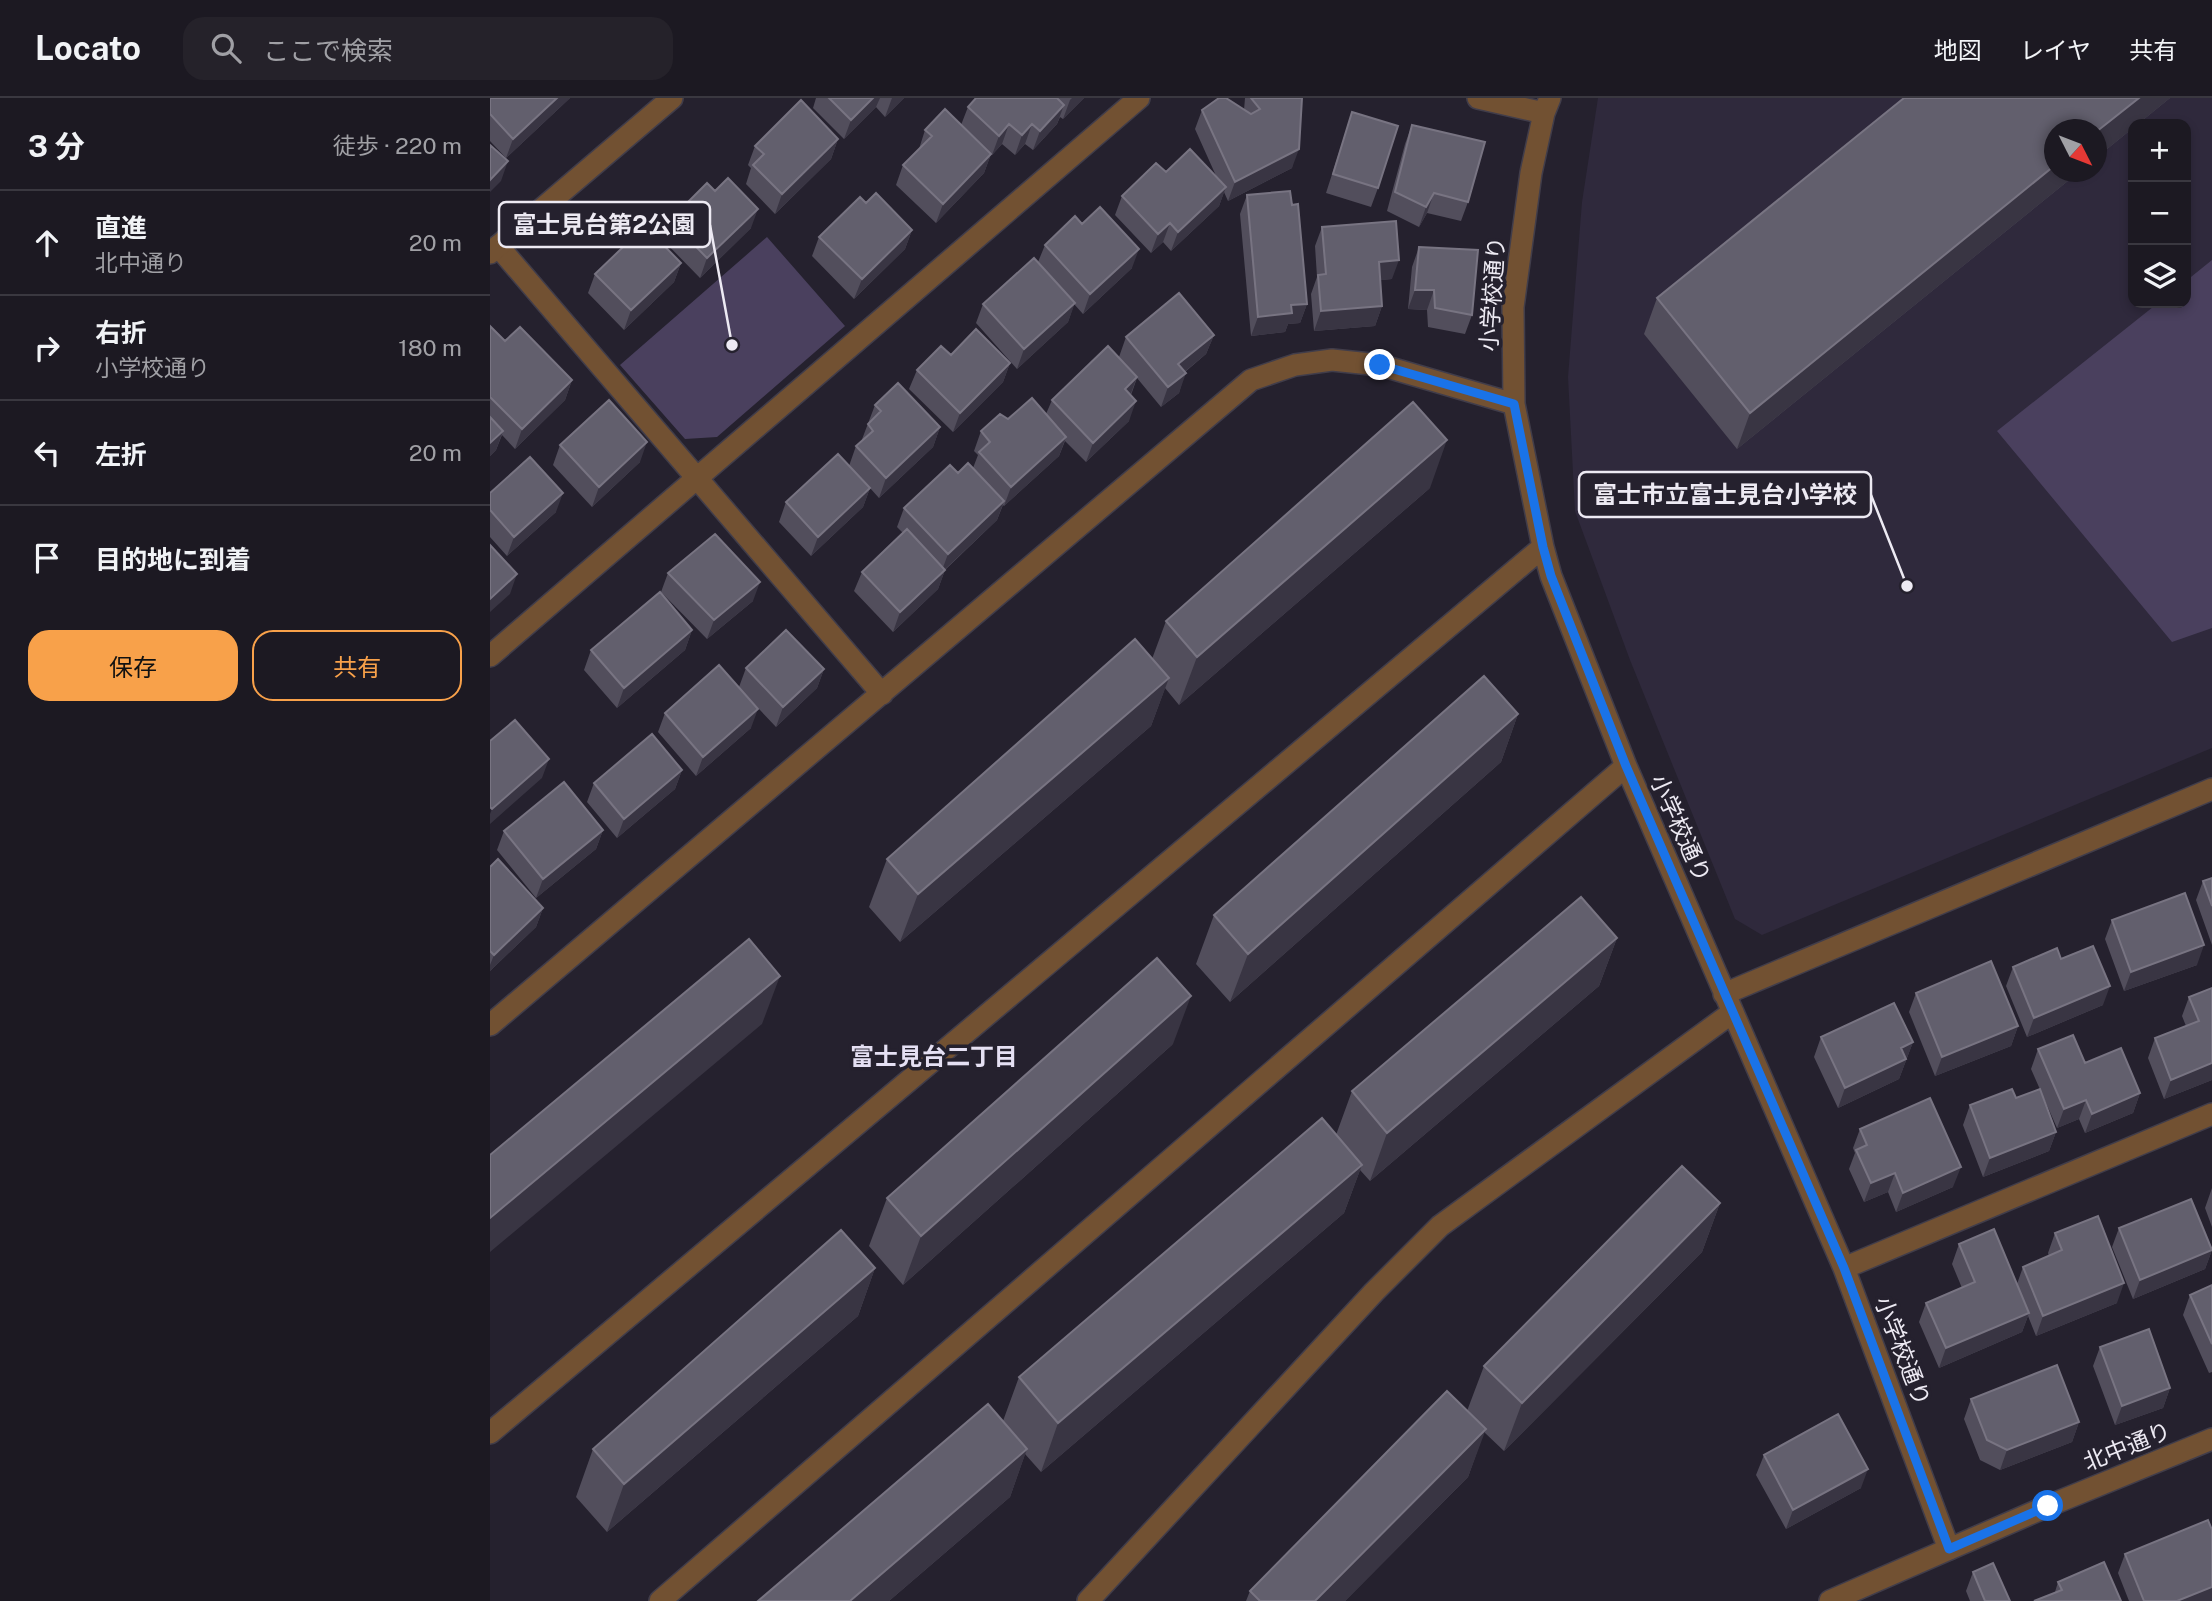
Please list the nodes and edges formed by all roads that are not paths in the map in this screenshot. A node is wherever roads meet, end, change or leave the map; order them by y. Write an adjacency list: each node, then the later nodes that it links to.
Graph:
1 (672, 98): 5 (street)
2 (1139, 98): 7 (street)
3 (1478, 98): 4 (street)
4 (1547, 106): 6 (street, 小学校通り)
5 (494, 250): 7 (street)
6 (1514, 404): 8 (street, 小学校通り); 10 (street)
7 (696, 478): 9 (street); 10 (street)
8 (1543, 547): 11 (street, 小学校通り); 17 (street)
9 (490, 656)
10 (881, 694): 14 (street)
11 (1626, 766): 13 (street, 小学校通り); 21 (street)
12 (2212, 789): 13 (street)
13 (1728, 1003): 16 (street, 小学校通り); 22 (street)
14 (490, 1026)
15 (2212, 1114): 16 (street)
16 (1844, 1268): 19 (street, 小学校通り)
17 (490, 1433)
18 (2212, 1439): 19 (street, 北中通り)
19 (1949, 1549): 20 (street, 北中通り)
20 (1858, 1596): 23 (street, 北中通り)
21 (660, 1601)
22 (1087, 1601)
23 (1830, 1601)

